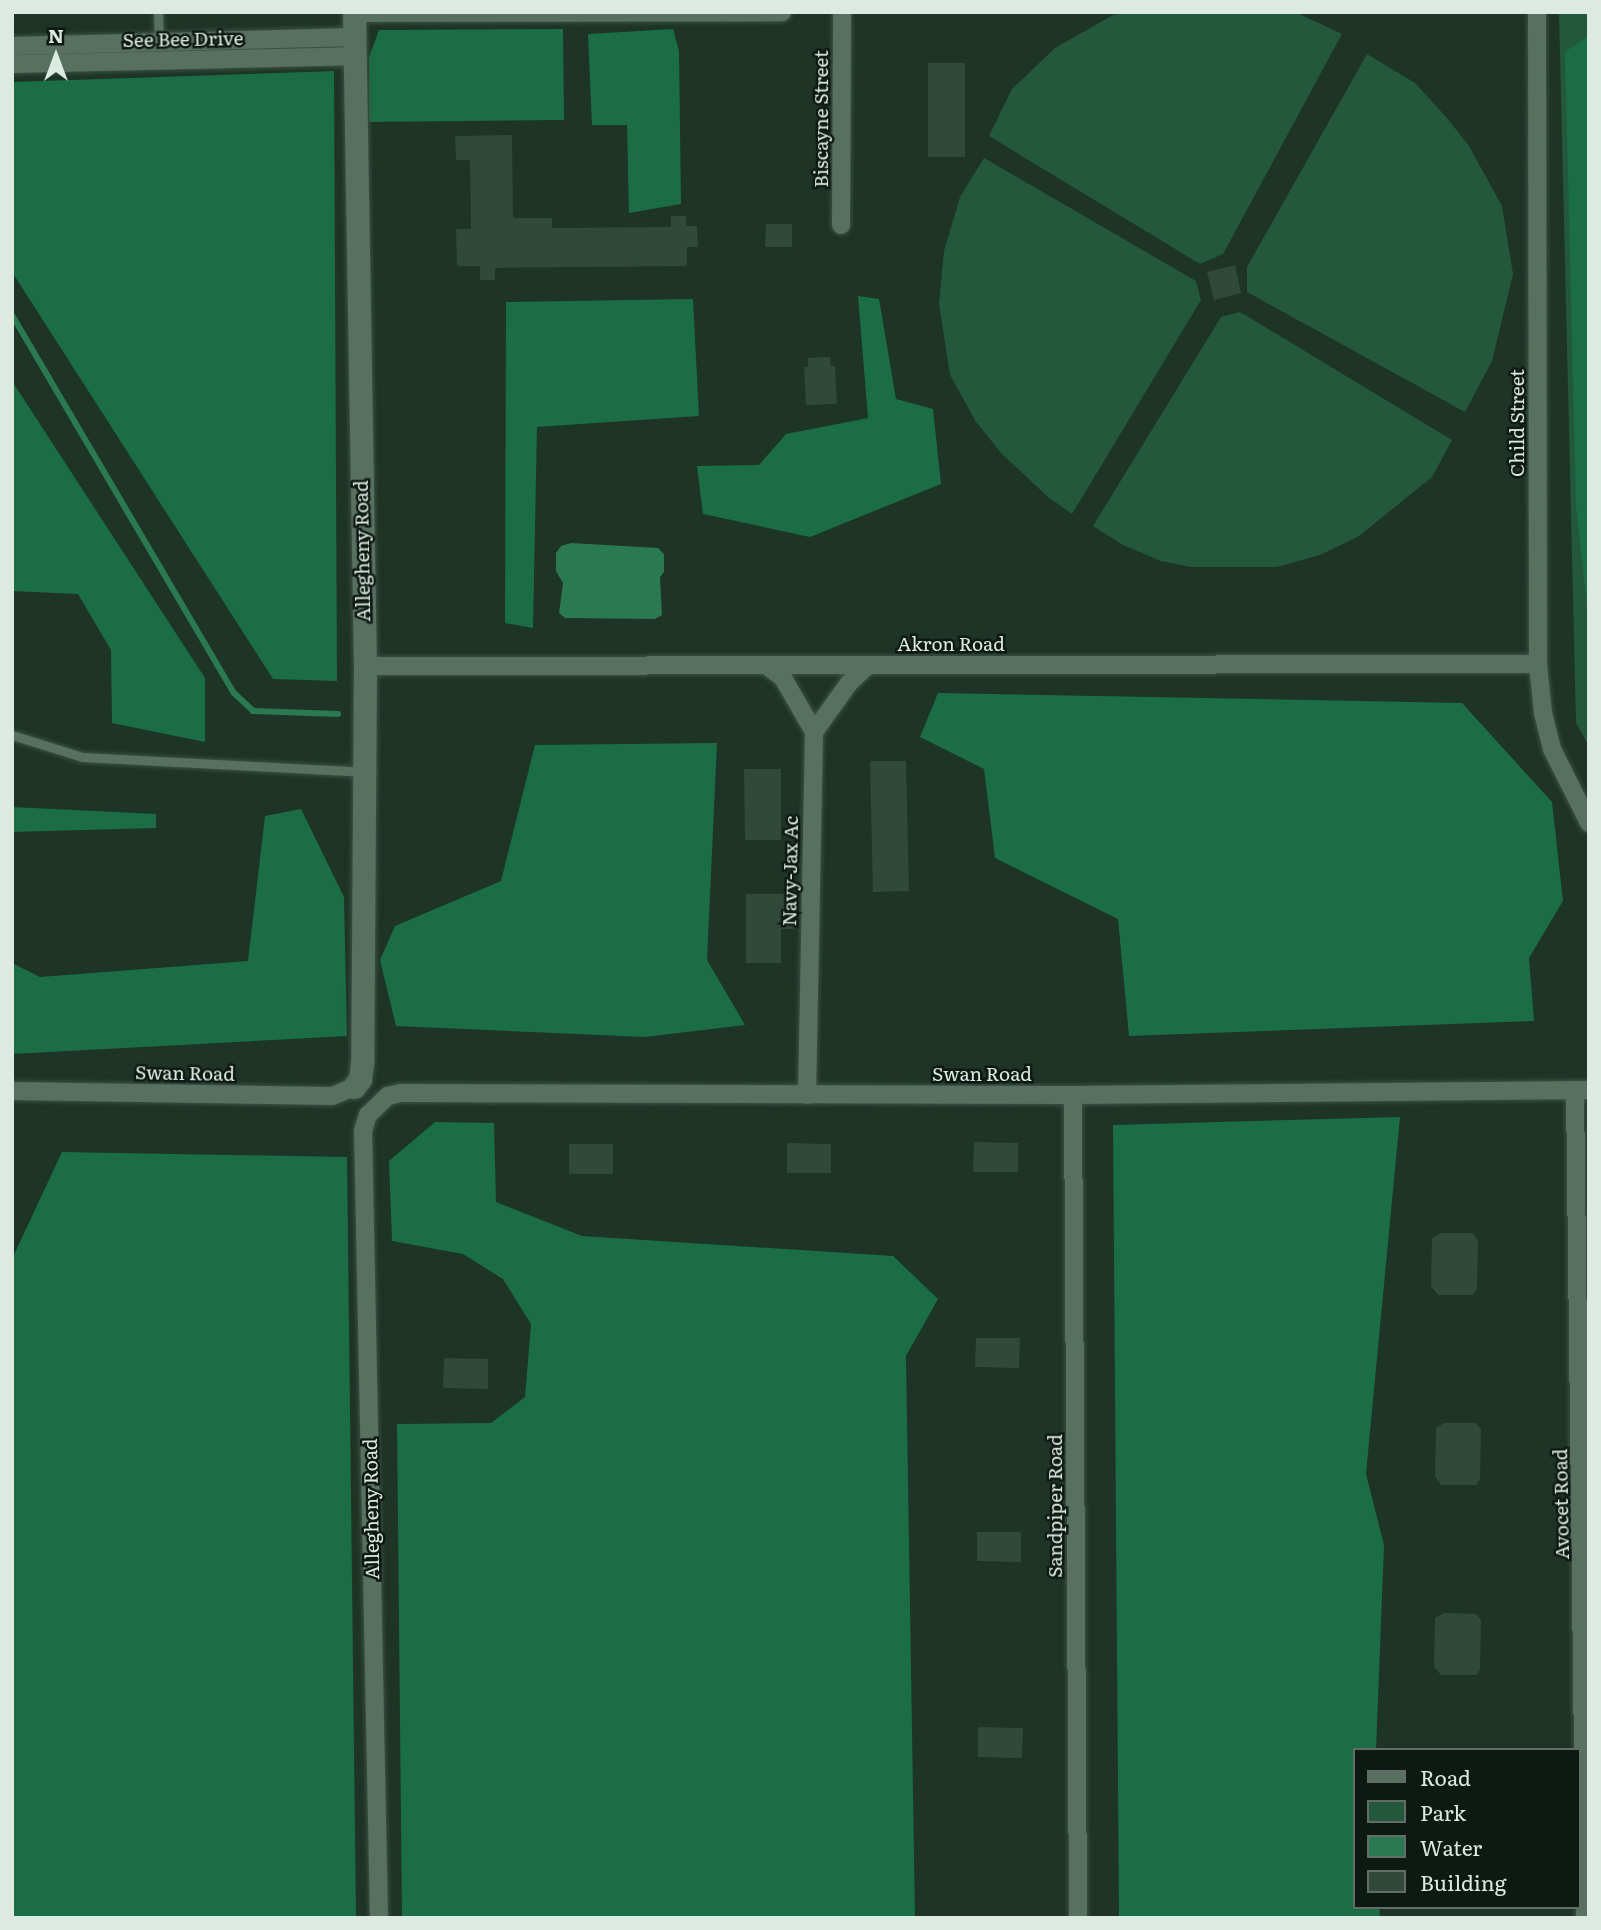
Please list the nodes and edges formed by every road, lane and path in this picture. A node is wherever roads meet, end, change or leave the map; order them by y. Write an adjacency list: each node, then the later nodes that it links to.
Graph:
1 (158, 12): 6 (lane)
2 (782, 12): 5 (street)
3 (842, 12): 11 (street, Biscayne Street)
4 (1537, 12): 12 (street, Child Street)
5 (354, 13): 8 (street, Allegheny Road)
6 (159, 42): 7 (street, See Bee Drive); 8 (street, See Bee Drive); 9 (lane)
7 (12, 46)
8 (354, 46): 9 (street, See Bee Drive); 15 (street, Allegheny Road)
9 (159, 61): 10 (street, See Bee Drive)
10 (12, 64)
11 (841, 226)
12 (1538, 664): 14 (street, Akron Road); 19 (street, Child Street)
13 (766, 665): 14 (street, Akron Road); 15 (street, Akron Road); 16 (street)
14 (868, 665): 16 (street)
15 (365, 666): 18 (street, Allegheny Road)
16 (814, 732): 24 (street, Navy-Jax Ac)
17 (12, 735): 18 (lane)
18 (364, 772): 21 (street, Allegheny Road)
19 (1580, 790): 20 (street, Child Street)
20 (1589, 823)
21 (354, 1087): 23 (street, Swan Road)
22 (1582, 1090): 25 (street, Swan Road); 29 (street, Avocet Road)
23 (12, 1091)
24 (807, 1095): 25 (street, Swan Road); 26 (street, Swan Road)
25 (1073, 1095): 28 (street, Sandpiper Road)
26 (378, 1104): 27 (street, Allegheny Road)
27 (379, 1918)
28 (1078, 1918)
29 (1585, 1918)

